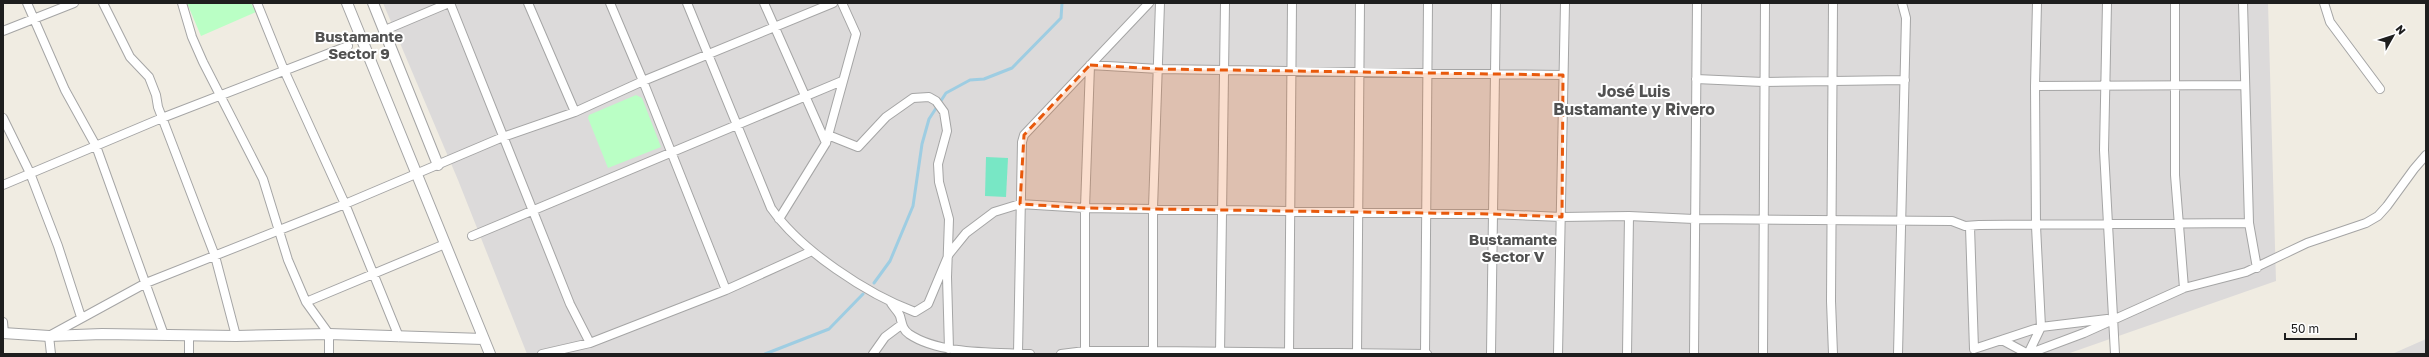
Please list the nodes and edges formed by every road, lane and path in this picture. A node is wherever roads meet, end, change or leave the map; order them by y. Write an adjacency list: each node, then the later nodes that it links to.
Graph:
1 (27, 3): 32 (street)
2 (74, 3): 32 (street)
3 (103, 3): 62 (street)
4 (182, 3): 58 (street)
5 (256, 3): 40 (street)
6 (347, 3): 71 (street)
7 (373, 3): 34 (street)
8 (449, 3): 34 (street); 64 (street)
9 (528, 3): 60 (street)
10 (610, 3): 48 (street)
11 (688, 3): 37 (street)
12 (764, 3): 33 (street)
13 (833, 3): 33 (street)
14 (842, 3): 50 (street)
15 (1149, 3): 38 (street)
16 (1160, 3): 39 (street)
17 (1225, 3): 41 (street)
18 (1292, 3): 42 (street)
19 (1360, 3): 43 (street)
20 (1428, 3): 44 (street)
21 (1496, 3): 45 (street)
22 (1565, 3): 46 (street)
23 (1697, 3): 47 (street)
24 (1765, 3): 52 (street)
25 (1833, 3): 51 (street)
26 (1902, 3): 49 (street)
27 (2037, 3): 55 (street)
28 (2107, 3): 53 (street)
29 (2175, 3): 56 (street)
30 (2243, 3): 54 (street)
31 (2324, 3): 57 (street)
32 (33, 19): 35 (street); 66 (street)
33 (774, 28): 37 (street); 59 (street)
34 (385, 30): 69 (street)
35 (3, 31)
36 (348, 46): 40 (street)
37 (709, 54): 48 (street); 63 (street)
38 (1090, 65): 39 (street); 74 (street); 75 (street)
39 (1159, 69): 41 (street); 76 (street)
40 (284, 70): 58 (street); 73 (street)
41 (1224, 70): 42 (street); 78 (street)
42 (1291, 71): 43 (street); 79 (street)
43 (1359, 73): 44 (street); 80 (street)
44 (1427, 74): 45 (street); 81 (street)
45 (1495, 74): 46 (street); 82 (street)
46 (1563, 75): 84 (street)
47 (1696, 79): 52 (street); 86 (street)
48 (643, 80): 60 (street); 67 (street)
49 (1905, 80): 51 (street); 89 (street)
50 (842, 81): 59 (street); 65 (street)
51 (1832, 81): 52 (street); 88 (street)
52 (1763, 82): 87 (street)
53 (2104, 85): 55 (street); 56 (street); 91 (street)
54 (2244, 85): 56 (street); 90 (street)
55 (2034, 86): 93 (street)
56 (2177, 86): 92 (street)
57 (2380, 89)
58 (222, 96): 62 (street); 95 (street)
59 (804, 96): 63 (street); 65 (street)
60 (575, 112): 64 (street)
61 (3, 118): 70 (street)
62 (162, 118): 66 (street); 100 (street)
63 (737, 125): 67 (street); 85 (street)
64 (503, 137): 69 (street); 77 (street)
65 (827, 139): 85 (street); 99 (street)
66 (96, 146): 70 (street); 103 (street)
67 (671, 153): 77 (street); 105 (street)
68 (2426, 156): 101 (street)
69 (438, 165): 71 (street)
70 (30, 173): 72 (street); 108 (street)
71 (417, 174): 73 (street); 97 (street)
72 (3, 185)
73 (345, 204): 95 (street); 102 (street)
74 (1020, 204): 75 (street); 99 (street); 126 (street)
75 (1085, 208): 76 (street); 125 (street)
76 (1153, 208): 78 (street); 124 (street)
77 (533, 209): 96 (street); 122 (street)
78 (1221, 209): 79 (street); 127 (street)
79 (1289, 211): 80 (street); 137 (street)
80 (1357, 212): 81 (street); 128 (street)
81 (1425, 214): 82 (street); 138 (street)
82 (1492, 214): 84 (street); 139 (street)
83 (1629, 216): 84 (street); 86 (street); 141 (street)
84 (1562, 217): 140 (street)
85 (779, 218): 98 (street)
86 (1694, 219): 87 (street); 142 (street)
87 (1762, 219): 88 (street); 143 (street)
88 (1831, 220): 89 (street); 144 (street)
89 (1900, 221): 94 (street); 145 (street)
90 (2249, 223): 92 (street); 101 (street)
91 (2107, 225): 92 (street); 93 (street); 109 (street)
92 (2179, 225): 104 (street)
93 (2036, 226): 94 (street); 112 (street)
94 (1970, 227): 121 (street)
95 (279, 230): 100 (street); 106 (street)
96 (472, 236)
97 (445, 244): 102 (street); 120 (street)
98 (812, 251): 105 (street); 107 (street)
99 (950, 254): 107 (street); 123 (street)
100 (215, 256): 103 (street); 118 (street)
101 (2257, 268): 104 (street)
102 (372, 274): 106 (street); 119 (street)
103 (146, 283): 108 (street); 115 (street)
104 (2184, 288): 109 (street)
105 (726, 290): 122 (street)
106 (306, 302): 114 (street)
107 (891, 303): 111 (street)
108 (81, 317): 116 (street)
109 (2112, 319): 112 (street); 112 (street); 147 (street)
110 (3, 322): 113 (street)
111 (901, 325): 123 (street); 134 (street)
112 (2041, 327): 121 (street)
113 (4, 333): 116 (street)
114 (329, 334): 118 (street); 119 (street); 131 (street)
115 (164, 335): 116 (street); 117 (street)
116 (49, 336): 129 (street)
117 (189, 336): 118 (street); 130 (street)
118 (236, 336)
119 (399, 337): 120 (street)
120 (483, 339): 132 (street)
121 (2002, 340): 146 (street)
122 (590, 343): 133 (street)
123 (949, 349): 126 (street)
124 (1153, 351): 125 (street); 127 (street)
125 (1087, 352): 136 (street)
126 (1018, 353): 135 (street)
127 (1220, 353): 137 (street)
128 (1357, 353): 137 (street); 138 (street)
129 (51, 354)
130 (189, 354)
131 (329, 354)
132 (490, 354)
133 (542, 354)
134 (873, 354)
135 (1030, 354)
136 (1061, 354)
137 (1289, 354)
138 (1426, 354)
139 (1490, 354)
140 (1558, 354)
141 (1627, 354)
142 (1694, 354)
143 (1763, 354)
144 (1833, 354)
145 (1898, 354)
146 (2028, 354)
147 (2115, 354)

